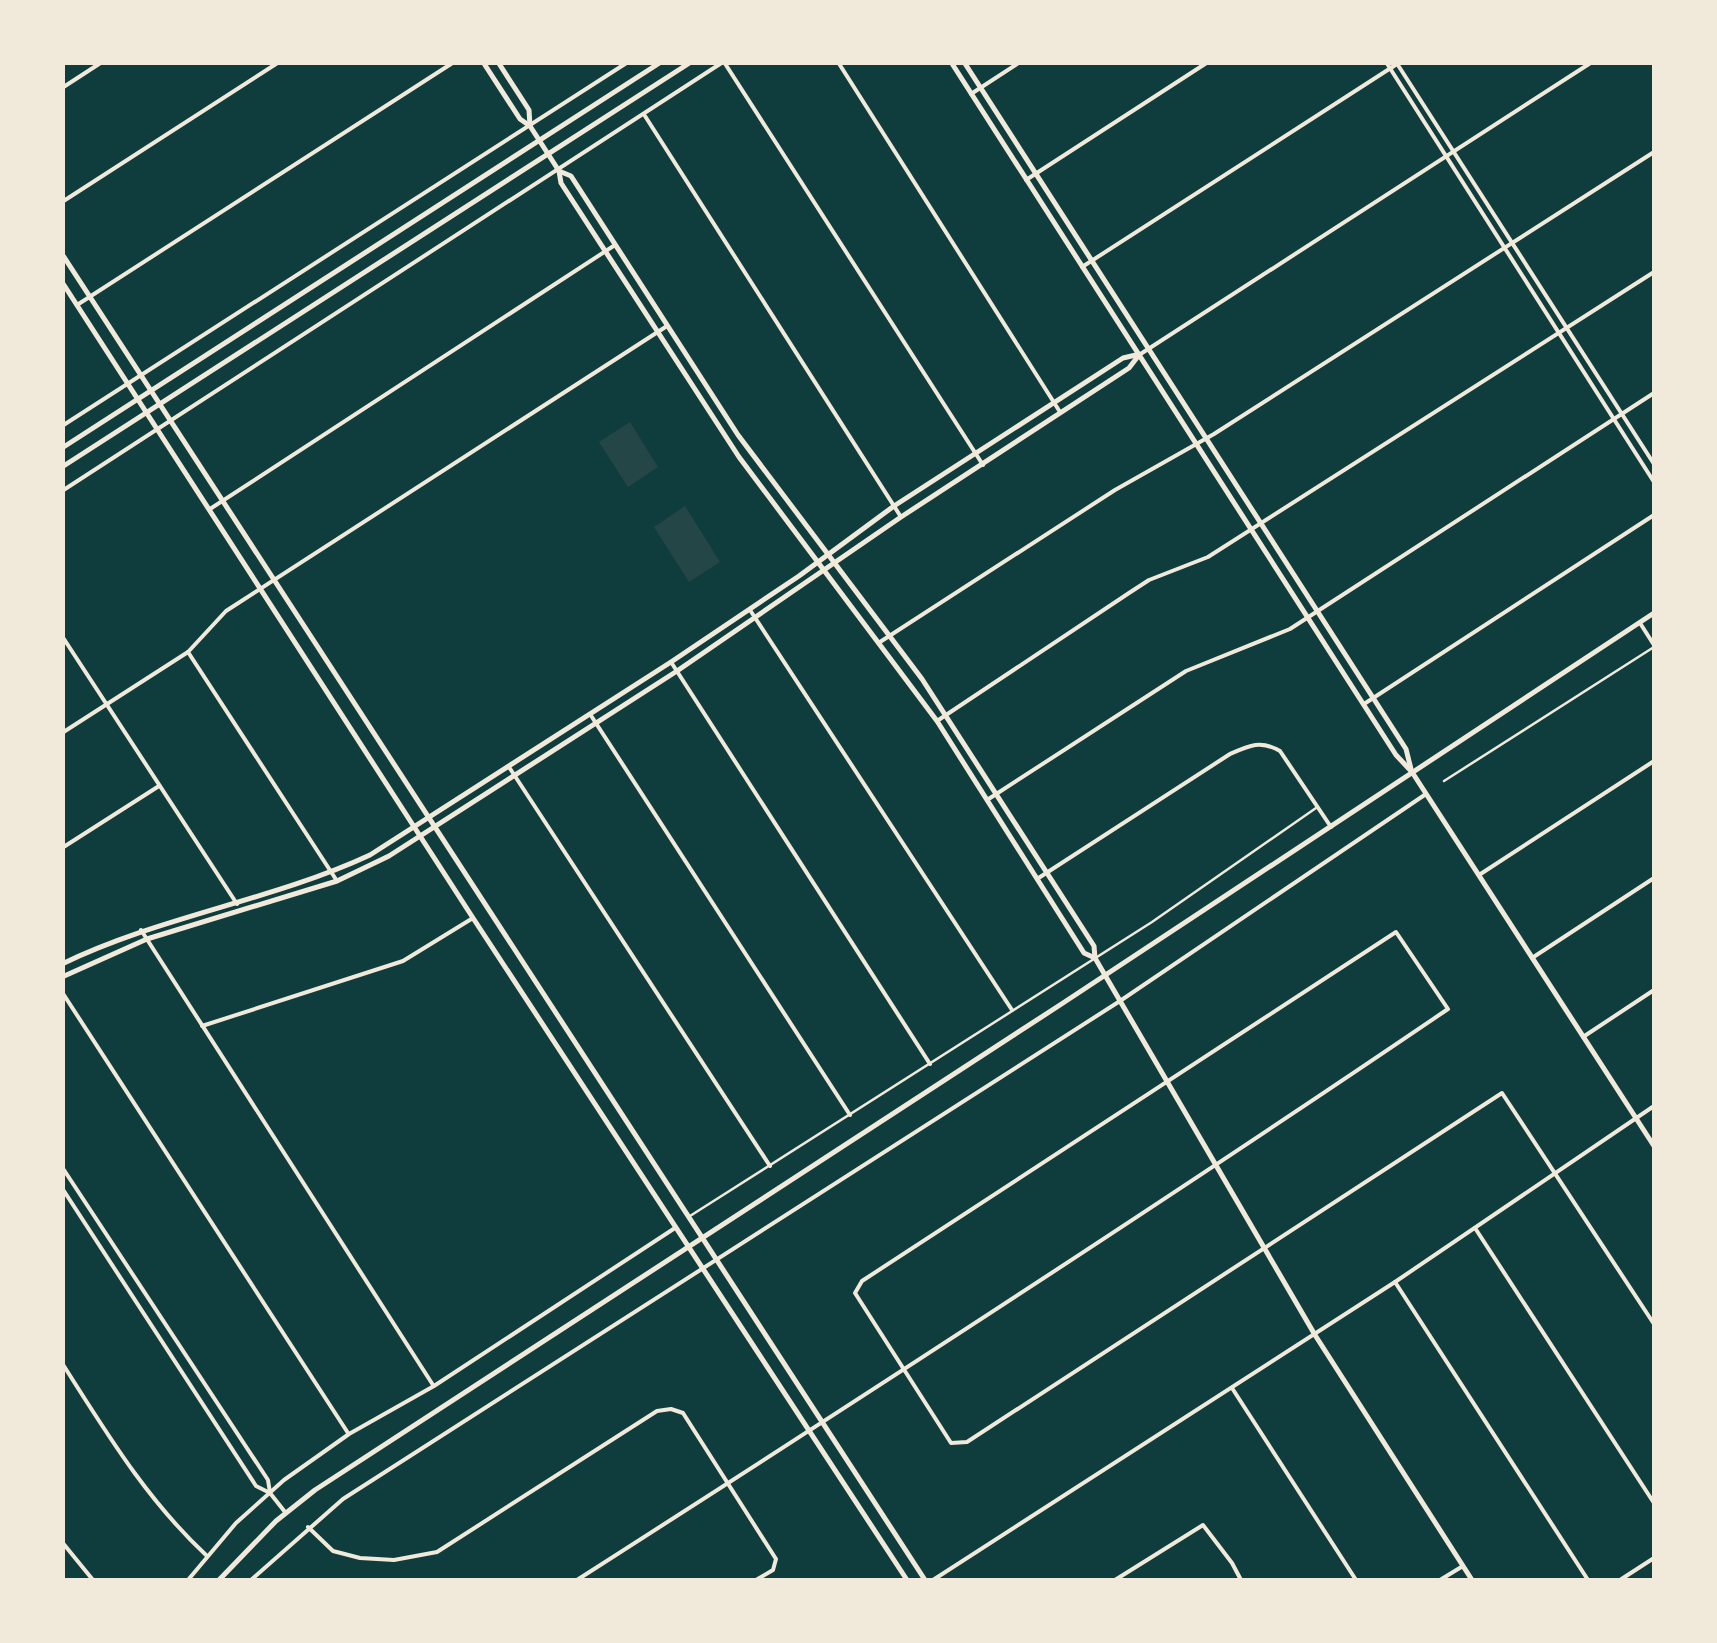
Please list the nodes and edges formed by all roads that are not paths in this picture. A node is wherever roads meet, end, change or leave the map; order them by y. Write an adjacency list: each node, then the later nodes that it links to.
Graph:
1 (102, 62): 21 (street)
2 (279, 62): 34 (street)
3 (454, 62): 44 (street)
4 (483, 62): 25 (street)
5 (498, 62): 25 (street)
6 (612, 62): 20 (street)
7 (628, 62): 20 (street)
8 (661, 62): 26 (street)
9 (691, 62): 29 (street)
10 (724, 62): 24 (street); 69 (street)
11 (838, 62): 57 (street)
12 (950, 62): 23 (street)
13 (964, 62): 22 (street)
14 (1020, 62): 22 (street)
15 (1208, 62): 32 (street)
16 (1386, 62): 19 (street)
17 (1592, 62): 28 (street)
18 (1397, 63): 19 (street); 28 (street)
19 (1390, 69): 30 (street); 40 (street)
20 (617, 70): 25 (street)
21 (62, 88)
22 (981, 88): 23 (street); 32 (street)
23 (971, 94): 33 (street)
24 (644, 115): 31 (street); 76 (street)
25 (530, 126): 26 (street); 52 (street)
26 (539, 140): 29 (street); 54 (street)
27 (1654, 152): 35 (street)
28 (1454, 153): 30 (street); 35 (street)
29 (548, 154): 31 (street); 58 (street)
30 (1446, 158): 37 (street); 50 (street)
31 (559, 171): 36 (street); 38 (street); 63 (street)
32 (1036, 174): 33 (street); 40 (street)
33 (1026, 180): 41 (street)
34 (62, 202)
35 (1510, 243): 37 (street); 47 (street)
36 (615, 245): 38 (street); 46 (street)
37 (1503, 248): 49 (street); 66 (street)
38 (606, 252): 48 (street); 75 (street)
39 (62, 254): 44 (street)
40 (1092, 261): 41 (street); 50 (street)
41 (1082, 267): 51 (street)
42 (1654, 272): 47 (street)
43 (62, 282): 45 (street)
44 (90, 296): 45 (street); 52 (street)
45 (77, 304): 53 (street)
46 (667, 326): 48 (street); 82 (street)
47 (1566, 328): 49 (street); 61 (street)
48 (658, 332): 83 (street); 86 (street)
49 (1558, 334): 62 (street); 80 (street)
50 (1148, 348): 51 (street); 66 (street)
51 (1138, 354): 57 (street); 60 (street); 67 (street)
52 (142, 374): 53 (street); 54 (street)
53 (128, 383): 56 (street); 64 (street)
54 (152, 390): 56 (street); 58 (street)
55 (1654, 393): 61 (street)
56 (139, 399): 59 (street); 68 (street)
57 (1054, 402): 60 (street); 69 (street)
58 (160, 403): 59 (street); 63 (street)
59 (147, 412): 65 (street); 72 (street)
60 (1060, 412): 71 (street)
61 (1622, 414): 62 (street); 70 (street)
62 (1614, 419): 73 (street); 89 (street)
63 (172, 421): 65 (street); 75 (street)
64 (62, 426)
65 (159, 429): 74 (street); 77 (street)
66 (1206, 439): 67 (street); 80 (street)
67 (1196, 444): 81 (street); 95 (street)
68 (62, 448)
69 (975, 453): 71 (street); 76 (street)
70 (1654, 464)
71 (982, 465): 79 (street)
72 (62, 468)
73 (1654, 482)
74 (62, 490)
75 (222, 500): 77 (street); 86 (street)
76 (894, 506): 79 (street); 82 (street)
77 (210, 509): 87 (street)
78 (1654, 515): 103 (street)
79 (901, 516): 84 (street)
80 (1260, 524): 81 (street); 89 (street)
81 (1252, 530): 92 (street); 107 (street)
82 (828, 554): 83 (street); 84 (street)
83 (819, 561): 85 (street); 88 (street)
84 (835, 562): 85 (street); 95 (street)
85 (826, 570): 91 (street); 96 (street)
86 (274, 580): 87 (street); 99 (street)
87 (260, 589): 98 (street); 101 (street)
88 (750, 610): 91 (street); 100 (street)
89 (1317, 612): 92 (street); 103 (street)
90 (1654, 613): 93 (street)
91 (756, 618): 102 (street); 148 (street)
92 (1308, 618): 105 (street); 119 (street)
93 (1640, 623): 97 (street); 115 (street)
94 (62, 636): 104 (street)
95 (890, 636): 96 (street); 107 (street)
96 (880, 642): 108 (street)
97 (1654, 646): 117 (lane)
98 (188, 652): 104 (street); 129 (street)
99 (326, 659): 101 (street); 111 (street)
100 (671, 662): 102 (street); 106 (street)
101 (311, 668): 112 (street)
102 (677, 671): 109 (street); 151 (street)
103 (1373, 698): 105 (street); 115 (street)
104 (107, 704): 110 (street); 118 (street)
105 (1364, 704): 115 (street)
106 (590, 714): 109 (street); 114 (street)
107 (946, 714): 108 (street); 119 (street)
108 (937, 721): 121 (street)
109 (596, 724): 116 (street); 154 (street)
110 (62, 733)
111 (377, 737): 112 (street); 123 (street)
112 (363, 747): 124 (street)
113 (1654, 761): 131 (street)
114 (509, 766): 116 (street); 123 (street)
115 (1412, 772): 120 (street); 126 (street)
116 (515, 776): 125 (street); 157 (street)
117 (1444, 780)
118 (160, 785): 128 (street); 135 (street)
119 (996, 794): 121 (street); 130 (street)
120 (1426, 794): 131 (street); 147 (street)
121 (987, 800): 133 (street)
122 (1318, 807): 126 (street); 130 (street); 140 (lane)
123 (430, 818): 124 (street); 125 (street)
124 (415, 827): 127 (street); 129 (street)
125 (436, 827): 127 (street); 162 (street)
126 (1331, 827): 143 (street)
127 (421, 836): 134 (street); 137 (street)
128 (62, 848)
129 (332, 872): 134 (street); 135 (street)
130 (1046, 873): 133 (street); 140 (street)
131 (1479, 875): 141 (street)
132 (1654, 878): 141 (street)
133 (1037, 879): 140 (street)
134 (337, 881): 136 (street)
135 (236, 902): 136 (street); 138 (street)
136 (241, 910): 139 (street)
137 (472, 918): 149 (street); 163 (street)
138 (142, 930): 139 (street); 142 (street)
139 (147, 939): 144 (street); 149 (street)
140 (1095, 958): 143 (street); 148 (lane)
141 (1532, 958): 150 (street)
142 (62, 964)
143 (1106, 974): 147 (street); 165 (street)
144 (62, 977)
145 (1654, 990): 150 (street)
146 (62, 992): 181 (street)
147 (1120, 1001): 152 (street); 168 (street)
148 (1012, 1010): 151 (lane)
149 (202, 1026): 177 (street)
150 (1583, 1037): 155 (street)
151 (930, 1064): 154 (lane)
152 (1168, 1084): 159 (street); 159 (street); 176 (street)
153 (1654, 1106): 155 (street)
154 (850, 1115): 157 (lane)
155 (1635, 1118): 156 (street); 160 (street)
156 (1654, 1146)
157 (770, 1166): 162 (lane)
158 (62, 1167): 169 (street)
159 (1216, 1167): 167 (street); 176 (street)
160 (1558, 1174): 164 (street); 167 (street); 173 (street)
161 (62, 1188): 170 (street)
162 (689, 1217): 165 (street)
163 (675, 1228): 166 (street); 177 (street)
164 (1474, 1228): 172 (street); 184 (street)
165 (702, 1238): 166 (street); 168 (street)
166 (688, 1247): 171 (street); 185 (street)
167 (1265, 1250): 174 (street); 176 (street)
168 (717, 1260): 171 (street); 179 (street)
169 (124, 1261): 170 (street); 183 (street)
170 (113, 1268): 183 (street)
171 (703, 1270): 180 (street); 186 (street)
172 (1395, 1282): 174 (street); 207 (street)
173 (1654, 1324)
174 (1315, 1335): 178 (street); 190 (street)
175 (62, 1363): 188 (street)
176 (902, 1370): 179 (street)
177 (434, 1386): 181 (street)
178 (1232, 1388): 201 (street); 204 (street)
179 (822, 1420): 180 (street); 200 (street)
180 (808, 1430): 182 (street); 199 (street)
181 (349, 1434): 183 (street)
182 (727, 1484): 186 (street); 197 (street); 198 (street)
183 (270, 1492): 185 (street); 188 (street)
184 (1654, 1503)
185 (286, 1513): 195 (street)
186 (308, 1528): 196 (street)
187 (62, 1542): 191 (street)
188 (206, 1556): 194 (street)
189 (1654, 1558): 208 (street)
190 (1463, 1566): 205 (street); 206 (street)
191 (87, 1575): 192 (street); 193 (street)
192 (80, 1580)
193 (93, 1580)
194 (188, 1580)
195 (219, 1580)
196 (251, 1580)
197 (577, 1580)
198 (756, 1580)
199 (907, 1580)
200 (925, 1580)
201 (933, 1580)
202 (1115, 1580): 203 (street)
203 (1241, 1580)
204 (1356, 1580)
205 (1440, 1580)
206 (1472, 1580)
207 (1588, 1580)
208 (1620, 1580)

